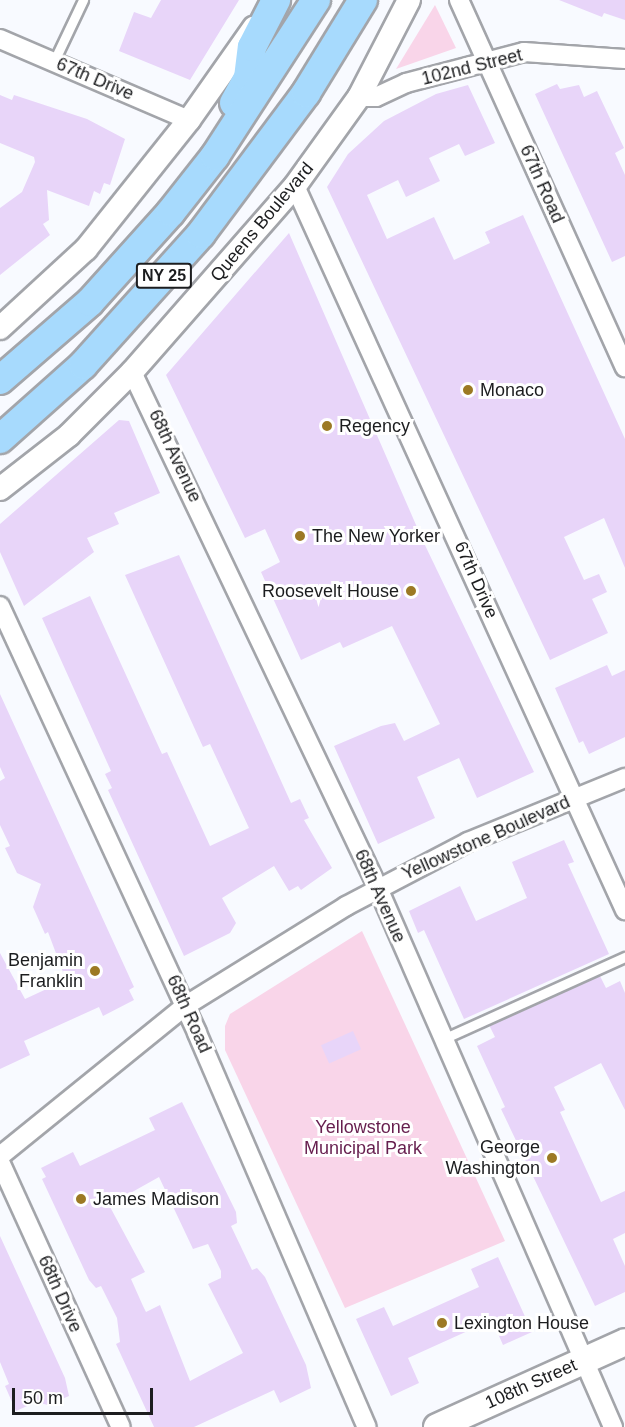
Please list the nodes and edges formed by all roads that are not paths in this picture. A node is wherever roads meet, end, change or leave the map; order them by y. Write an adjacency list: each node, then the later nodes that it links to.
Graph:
1 (83, 0): 10 (lane)
2 (275, 0): 12 (street); 13 (main road)
3 (316, 0): 13 (main road, NY 25)
4 (363, 0): 19 (main road, NY 25)
5 (409, 0): 11 (street, Queens Boulevard)
6 (459, 0): 8 (street, 67th Road)
7 (0, 39): 10 (street, 67th Drive)
8 (486, 60): 9 (street, 102nd Street); 11 (street, 102nd Street); 16 (street, 67th Road)
9 (625, 60)
10 (54, 61): 12 (street, 67th Drive)
11 (359, 97): 14 (street, Queens Boulevard)
12 (189, 120): 15 (street)
13 (215, 156): 18 (main road, NY 25)
14 (296, 186): 17 (street, Queens Boulevard); 23 (street, 67th Drive)
15 (0, 328)
16 (625, 367)
17 (132, 372): 20 (street, Queens Boulevard); 24 (street, 68th Avenue)
18 (0, 380)
19 (0, 440)
20 (0, 489)
21 (0, 606): 27 (street, 68th Road)
22 (625, 778): 23 (street, Yellowstone Boulevard)
23 (574, 798): 24 (street, Yellowstone Boulevard); 25 (street, 67th Drive)
24 (378, 888): 27 (street, Yellowstone Boulevard); 28 (street, 68th Avenue)
25 (625, 910)
26 (625, 957): 28 (lane)
27 (185, 1006): 29 (street, Yellowstone Boulevard); 34 (street, 68th Road)
28 (443, 1039): 32 (street, 68th Avenue)
29 (0, 1156)
30 (0, 1162): 33 (street, 68th Drive)
31 (625, 1342): 32 (main road, 108th Street)
32 (583, 1360): 35 (main road, 108th Street); 36 (street, 68th Avenue)
33 (121, 1427)
34 (367, 1427)
35 (437, 1427)
36 (614, 1427)

